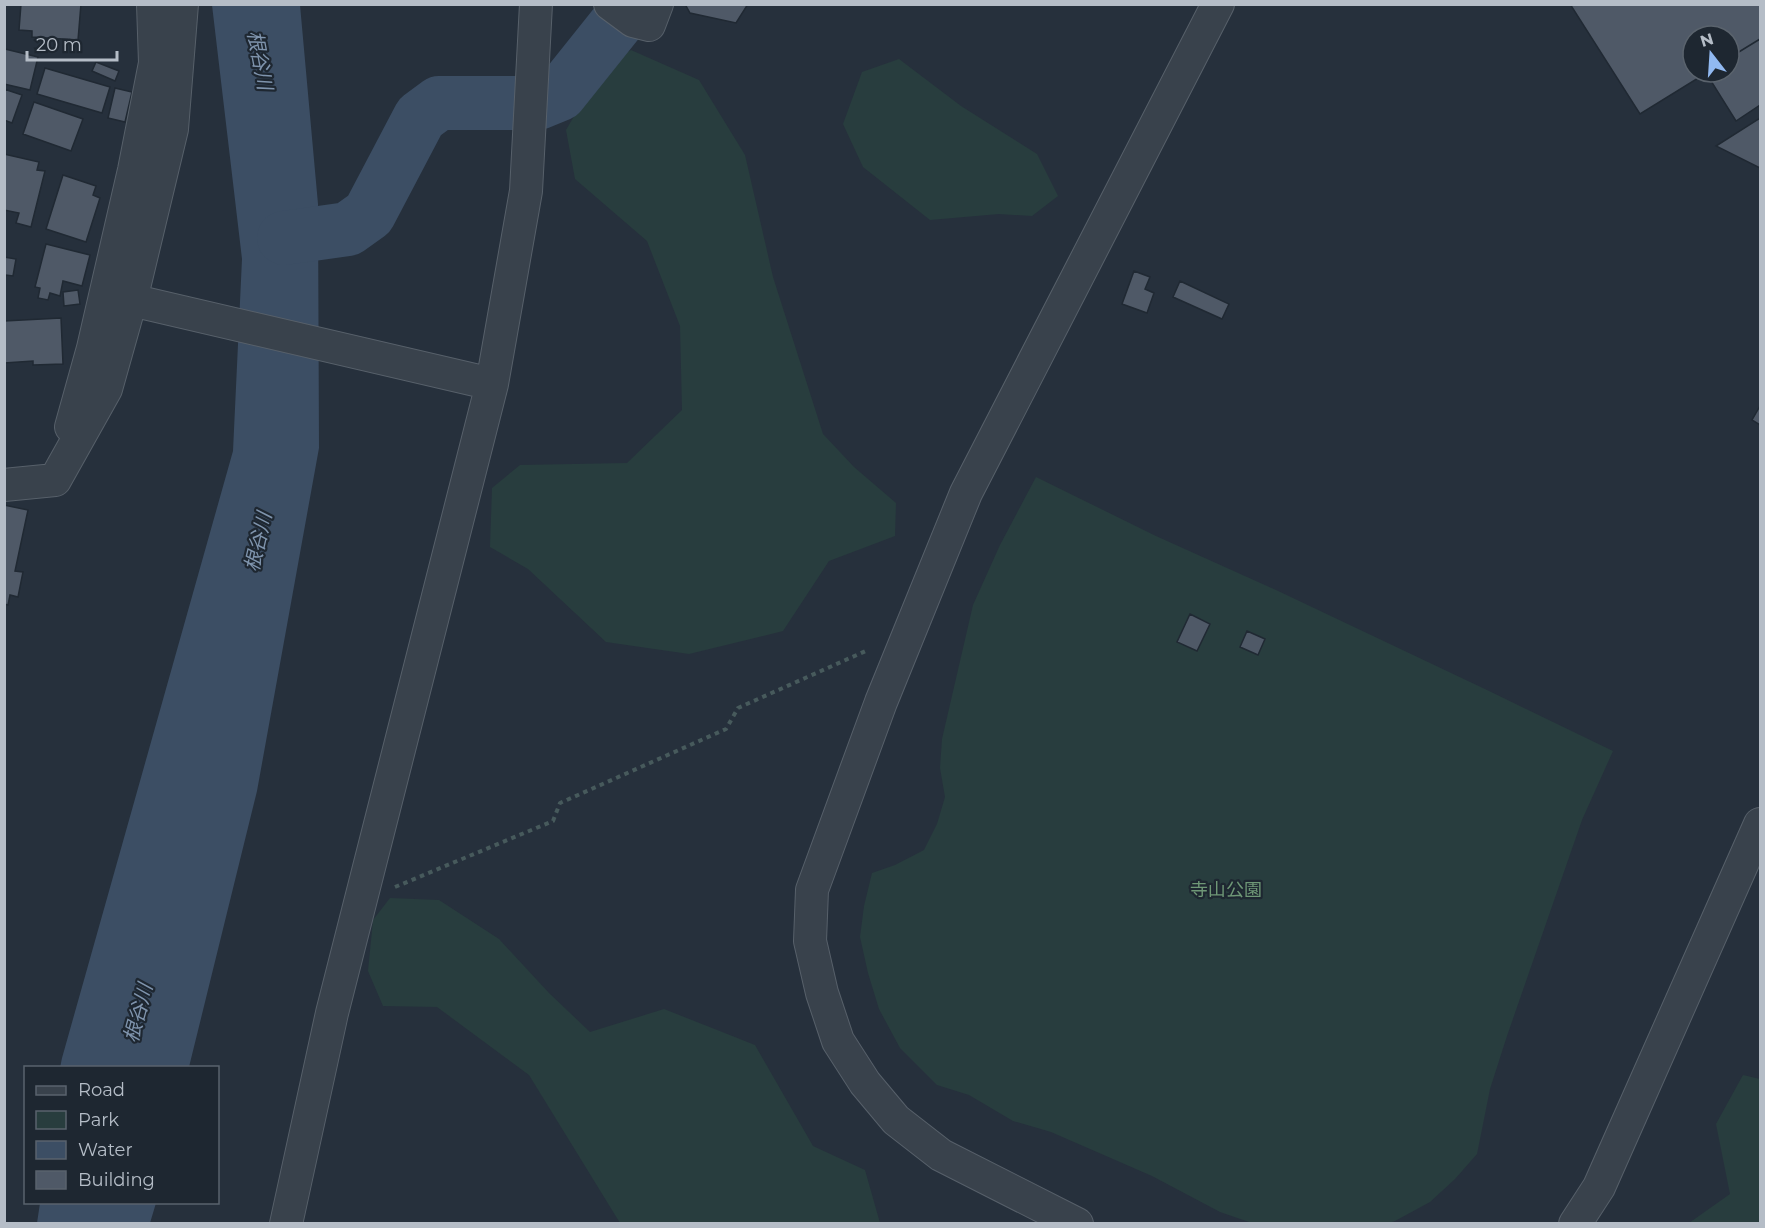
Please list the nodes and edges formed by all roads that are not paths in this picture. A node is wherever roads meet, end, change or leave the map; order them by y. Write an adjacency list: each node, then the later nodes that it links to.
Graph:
1 (153, 4): 7 (street)
2 (183, 4): 5 (street)
3 (536, 4): 6 (street)
4 (1218, 4): 11 (street)
5 (143, 302): 6 (street); 7 (street)
6 (484, 383): 10 (street)
7 (56, 480): 8 (street)
8 (4, 485)
9 (1761, 824): 12 (street)
10 (286, 1224)
11 (1077, 1224)
12 (1575, 1224)

